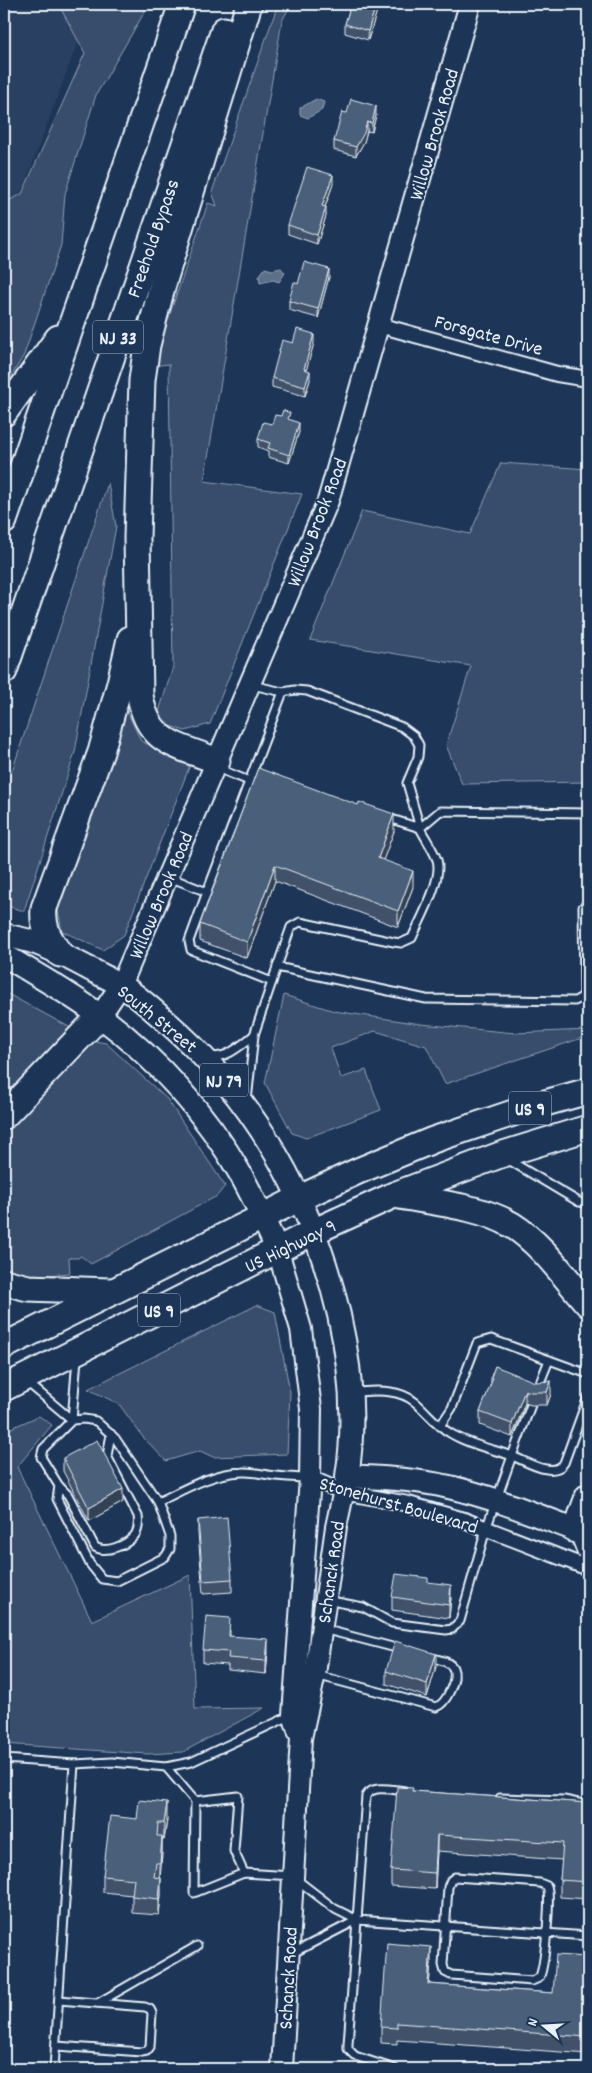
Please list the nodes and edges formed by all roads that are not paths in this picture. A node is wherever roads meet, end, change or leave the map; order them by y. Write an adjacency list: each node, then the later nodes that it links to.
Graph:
1 (182, 4): 5 (highway, NJ 33)
2 (233, 4): 11 (highway, Freehold Bypass / NJ 33)
3 (250, 4): 10 (highway)
4 (470, 4): 6 (street, Willow Brook Road)
5 (73, 318): 8 (highway); 9 (highway, NJ 33)
6 (379, 325): 7 (street, Forsgate Drive); 12 (street, Willow Brook Road)
7 (588, 379)
8 (4, 413)
9 (4, 521)
10 (138, 586): 14 (highway); 25 (highway)
11 (4, 670)
12 (250, 685): 13 (lane); 14 (street, Willow Brook Road)
13 (283, 692): 15 (lane); 20 (lane)
14 (216, 764): 17 (lane); 21 (street, Willow Brook Road)
15 (252, 772): 16 (lane); 17 (lane)
16 (261, 776)
17 (249, 781): 22 (lane)
18 (588, 813): 20 (lane)
19 (381, 816): 20 (lane)
20 (420, 828): 27 (lane)
21 (168, 877): 22 (lane); 29 (street, Willow Brook Road)
22 (207, 892): 28 (lane)
23 (588, 907): 27 (lane)
24 (4, 935): 25 (main road, South Street / NJ 79)
25 (60, 954): 29 (main road, South Street / NJ 79)
26 (4, 955): 30 (main road, South Street / NJ 79)
27 (277, 967): 28 (lane)
28 (272, 982): 31 (lane)
29 (121, 985): 30 (street, Willow Brook Road); 32 (main road, South Street / NJ 79)
30 (100, 1016): 35 (highway); 41 (main road, South Street / NJ 79)
31 (254, 1036): 32 (lane); 34 (lane)
32 (202, 1055): 34 (main road, South Street / NJ 79)
33 (588, 1091): 39 (highway, US Highway 9 / US 9)
34 (246, 1107): 39 (main road, South Street / NJ 79)
35 (4, 1116)
36 (588, 1128): 37 (highway, US Highway 9 / US 9)
37 (500, 1155): 38 (highway, US Highway 9 / US 9); 40 (lane)
38 (394, 1194): 42 (highway, US Highway 9 / US 9); 46 (highway)
39 (300, 1198): 41 (highway, US Highway 9 / US 9); 42 (main road, South Street / NJ 79)
40 (588, 1203)
41 (262, 1216): 43 (main road, South Street / NJ 79); 45 (highway, US Highway 9 / US 9)
42 (315, 1231): 43 (highway, US Highway 9 / US 9); 52 (main road, Schanck Road)
43 (278, 1251): 48 (highway, US Highway 9 / US 9); 60 (street, Schanck Road)
44 (4, 1282): 45 (highway)
45 (112, 1291): 47 (highway, US Highway 9 / US 9)
46 (588, 1304)
47 (4, 1346)
48 (78, 1350): 51 (highway, US Highway 9 / US 9); 56 (lane)
49 (549, 1360): 50 (lane); 53 (lane); 57 (lane)
50 (588, 1374)
51 (13, 1383): 56 (lane)
52 (352, 1392): 57 (lane); 61 (main road, Schanck Road)
53 (535, 1394)
54 (588, 1397): 59 (lane)
55 (531, 1405): 59 (lane)
56 (72, 1420): 58 (lane); 62 (lane)
57 (440, 1426): 59 (lane)
58 (111, 1434): 62 (lane); 65 (lane)
59 (512, 1456): 64 (lane)
60 (310, 1478): 61 (street, Stonehurst Boulevard); 65 (lane); 75 (street, Schanck Road)
61 (345, 1484): 64 (main road, Stonehurst Boulevard); 66 (street, Stonehurst Boulevard); 70 (street, Schanck Road)
62 (59, 1486): 65 (lane)
63 (588, 1497): 67 (highway)
64 (495, 1500): 66 (lane); 67 (main road, Stonehurst Boulevard)
65 (158, 1502)
66 (486, 1529): 69 (street, Stonehurst Boulevard); 70 (lane)
67 (582, 1532): 68 (street)
68 (588, 1560)
69 (588, 1568)
70 (326, 1600): 71 (street, Schanck Road)
71 (322, 1628): 72 (lane); 74 (street, Schanck Road)
72 (404, 1650)
73 (422, 1655): 74 (lane)
74 (315, 1674): 76 (street, Schanck Road)
75 (293, 1715): 76 (street, Schanck Road); 79 (lane)
76 (301, 1738): 85 (street, Schanck Road)
77 (4, 1759): 78 (lane)
78 (74, 1764): 79 (lane); 92 (lane)
79 (166, 1767): 82 (lane)
80 (416, 1792): 86 (lane)
81 (493, 1797): 83 (lane)
82 (195, 1801): 84 (lane); 84 (lane)
83 (588, 1805)
84 (244, 1873): 85 (lane)
85 (292, 1876): 86 (lane); 91 (street, Schanck Road)
86 (357, 1920): 87 (lane); 91 (lane); 97 (lane)
87 (446, 1925): 88 (lane); 88 (lane); 88 (lane)
88 (546, 1933): 89 (lane)
89 (588, 1936)
90 (197, 1946): 93 (lane)
91 (288, 1955): 96 (street, Schanck Road)
92 (59, 2000): 93 (lane); 94 (lane)
93 (98, 2003): 94 (lane)
94 (56, 2046): 95 (lane)
95 (54, 2069)
96 (282, 2069)
97 (394, 2069)

